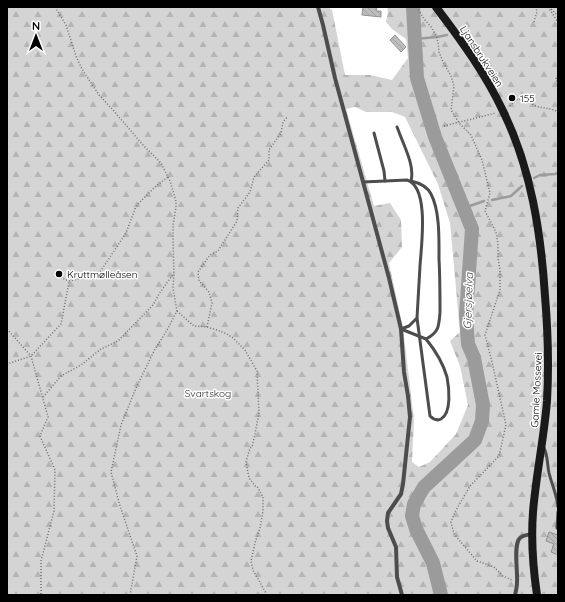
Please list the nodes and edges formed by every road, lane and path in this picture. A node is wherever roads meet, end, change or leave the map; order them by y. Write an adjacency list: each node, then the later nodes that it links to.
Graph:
1 (55, 7): 19 (path)
2 (318, 7): 22 (street)
3 (417, 7): 15 (path)
4 (436, 7): 12 (main road, Ljansbrukveien)
5 (536, 7): 8 (path)
6 (549, 7): 7 (path); 9 (path)
7 (558, 16)
8 (534, 22)
9 (558, 22)
10 (558, 76): 11 (path)
11 (558, 86)
12 (504, 112): 13 (path); 15 (path); 23 (main road, Ljansbrukveien)
13 (558, 112)
14 (288, 116): 29 (path)
15 (459, 123): 16 (path); 42 (path)
16 (444, 126)
17 (397, 127): 21 (lane)
18 (374, 133): 20 (lane)
19 (168, 177): 24 (path); 26 (path)
20 (384, 181): 21 (lane); 22 (lane)
21 (411, 181): 28 (lane); 33 (lane)
22 (363, 182): 31 (street)
23 (530, 187): 37 (main road, Gamle Mossevei)
24 (174, 273): 27 (path); 36 (path)
25 (58, 276): 26 (path)
26 (69, 281): 34 (path)
27 (177, 311): 29 (path); 44 (path)
28 (417, 318): 31 (lane); 32 (lane)
29 (207, 327): 45 (path)
30 (7, 328): 34 (path)
31 (401, 329): 32 (lane); 46 (street)
32 (419, 336): 33 (lane); 33 (lane)
33 (426, 339)
34 (31, 356): 35 (path); 36 (path)
35 (7, 365)
36 (42, 398): 43 (path)
37 (542, 445): 38 (lane); 41 (main road, Gamle Mossevei)
38 (558, 508)
39 (558, 512): 40 (lane)
40 (557, 528)
41 (532, 534): 42 (street); 48 (main road, Gamle Mossevei)
42 (517, 582): 47 (street)
43 (41, 595)
44 (130, 595)
45 (267, 595)
46 (402, 595)
47 (515, 595)
48 (538, 595)

